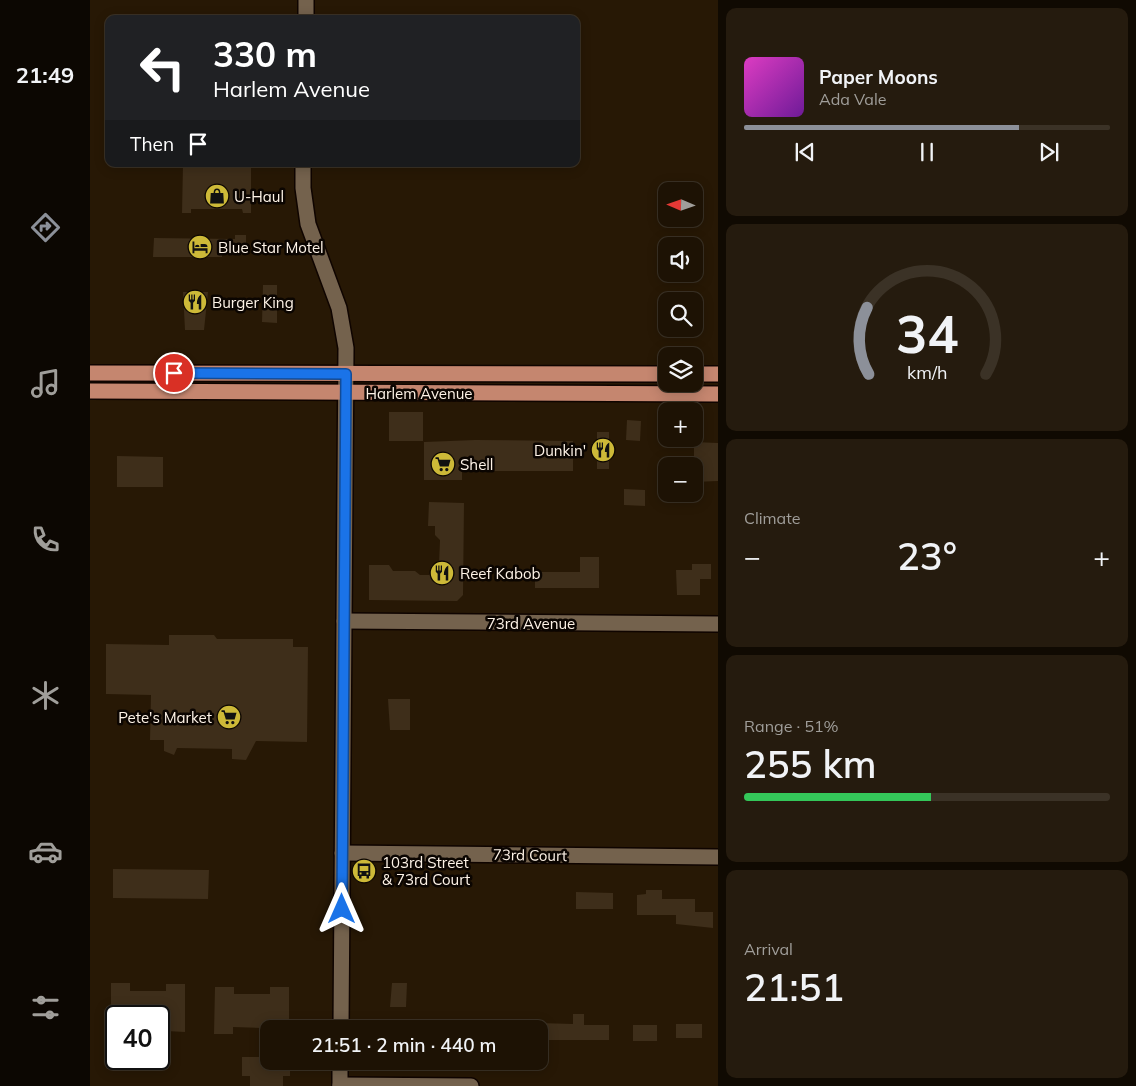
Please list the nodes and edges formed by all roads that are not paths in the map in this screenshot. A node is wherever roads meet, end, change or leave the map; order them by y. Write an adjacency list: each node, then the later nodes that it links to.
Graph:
1 (306, 0): 2 (street)
2 (306, 15)
3 (303, 167): 5 (street)
4 (90, 372): 5 (main road, Harlem Avenue)
5 (346, 374): 6 (main road, Harlem Avenue); 10 (street)
6 (658, 374)
7 (703, 374): 8 (main road)
8 (718, 374)
9 (90, 390): 10 (main road, Harlem Avenue)
10 (345, 392): 11 (main road, Harlem Avenue); 12 (street)
11 (718, 394)
12 (344, 621): 13 (street, 73rd Avenue); 14 (street)
13 (718, 624)
14 (342, 853): 15 (street, 73rd Court); 16 (street)
15 (718, 857)
16 (340, 1020)
17 (340, 1070): 18 (street)
18 (340, 1085): 19 (street)
19 (470, 1086)

